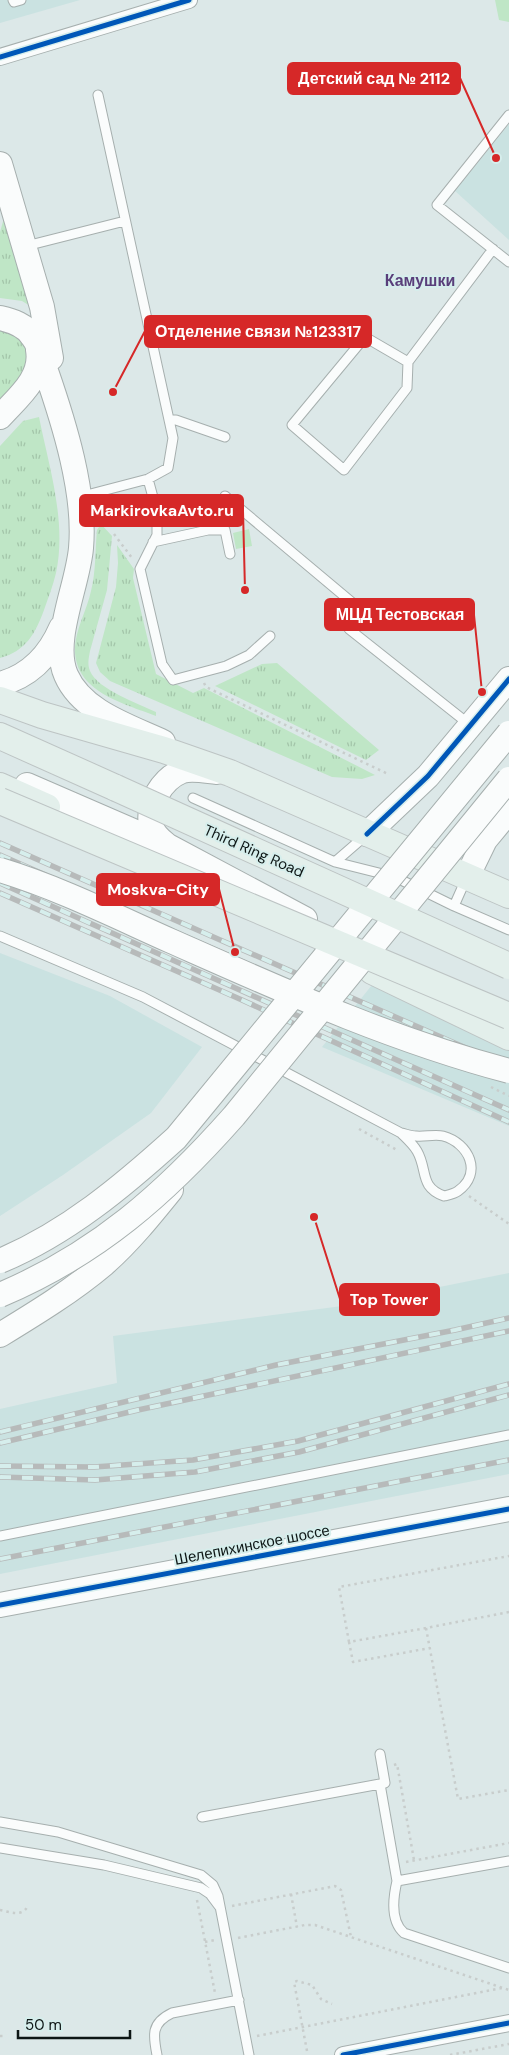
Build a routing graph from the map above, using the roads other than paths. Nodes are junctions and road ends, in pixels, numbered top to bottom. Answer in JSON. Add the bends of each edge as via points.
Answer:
{"nodes":[{"id":1,"x":13,"y":0,"type":"edge"},
{"id":2,"x":21,"y":0,"type":"edge"},
{"id":3,"x":188,"y":0,"type":"edge"},
{"id":4,"x":0,"y":56,"type":"edge"},
{"id":5,"x":98,"y":95,"type":"dead end"},
{"id":6,"x":509,"y":115,"type":"edge"},
{"id":7,"x":0,"y":164,"type":"edge"},
{"id":8,"x":125,"y":221,"type":"junction"},
{"id":9,"x":23,"y":247,"type":"junction"},
{"id":10,"x":493,"y":249,"type":"junction"},
{"id":11,"x":509,"y":262,"type":"edge"},
{"id":12,"x":0,"y":318,"type":"edge"},
{"id":13,"x":38,"y":346,"type":"junction"},
{"id":14,"x":408,"y":362,"type":"junction"},
{"id":15,"x":58,"y":404,"type":"junction"},
{"id":16,"x":0,"y":417,"type":"edge"},
{"id":17,"x":169,"y":420,"type":"junction"},
{"id":18,"x":225,"y":437,"type":"dead end"},
{"id":19,"x":148,"y":479,"type":"junction"},
{"id":20,"x":79,"y":497,"type":"junction"},
{"id":21,"x":208,"y":530,"type":"junction"},
{"id":22,"x":153,"y":542,"type":"junction"},
{"id":23,"x":230,"y":554,"type":"dead end"},
{"id":24,"x":71,"y":598,"type":"junction"},
{"id":25,"x":270,"y":636,"type":"dead end"},
{"id":26,"x":509,"y":680,"type":"edge"},
{"id":27,"x":0,"y":684,"type":"edge"},
{"id":28,"x":0,"y":700,"type":"edge"},
{"id":29,"x":470,"y":726,"type":"junction"},
{"id":30,"x":509,"y":733,"type":"edge"},
{"id":31,"x":0,"y":736,"type":"edge"},
{"id":32,"x":230,"y":773,"type":"junction"},
{"id":33,"x":0,"y":774,"type":"edge"},
{"id":34,"x":509,"y":779,"type":"edge"},
{"id":35,"x":0,"y":786,"type":"edge"},
{"id":36,"x":193,"y":798,"type":"dead end"},
{"id":37,"x":0,"y":801,"type":"edge"},
{"id":38,"x":0,"y":806,"type":"edge"},
{"id":39,"x":509,"y":810,"type":"edge"},
{"id":40,"x":367,"y":834,"type":"junction"},
{"id":41,"x":170,"y":847,"type":"junction"},
{"id":42,"x":335,"y":862,"type":"junction"},
{"id":43,"x":0,"y":870,"type":"edge"},
{"id":44,"x":467,"y":877,"type":"junction"},
{"id":45,"x":509,"y":895,"type":"edge"},
{"id":46,"x":454,"y":906,"type":"junction"},
{"id":47,"x":509,"y":930,"type":"edge"},
{"id":48,"x":303,"y":933,"type":"junction"},
{"id":49,"x":0,"y":936,"type":"edge"},
{"id":50,"x":509,"y":966,"type":"edge"},
{"id":51,"x":506,"y":1024,"type":"edge"},
{"id":52,"x":509,"y":1071,"type":"edge"},
{"id":53,"x":401,"y":1133,"type":"junction"},
{"id":54,"x":202,"y":1152,"type":"junction"},
{"id":55,"x":0,"y":1261,"type":"edge"},
{"id":56,"x":0,"y":1295,"type":"edge"},
{"id":57,"x":0,"y":1335,"type":"edge"},
{"id":58,"x":509,"y":1435,"type":"edge"},
{"id":59,"x":509,"y":1509,"type":"edge"},
{"id":60,"x":0,"y":1536,"type":"edge"},
{"id":61,"x":0,"y":1605,"type":"edge"},
{"id":62,"x":380,"y":1754,"type":"dead end"},
{"id":63,"x":380,"y":1784,"type":"junction"},
{"id":64,"x":202,"y":1817,"type":"dead end"},
{"id":65,"x":0,"y":1822,"type":"edge"},
{"id":66,"x":0,"y":1848,"type":"edge"},
{"id":67,"x":509,"y":1861,"type":"edge"},
{"id":68,"x":398,"y":1881,"type":"junction"},
{"id":69,"x":221,"y":1908,"type":"junction"},
{"id":70,"x":509,"y":1968,"type":"edge"},
{"id":71,"x":238,"y":2000,"type":"junction"},
{"id":72,"x":509,"y":2023,"type":"edge"},
{"id":73,"x":157,"y":2055,"type":"edge"},
{"id":74,"x":249,"y":2055,"type":"edge"},
{"id":75,"x":344,"y":2055,"type":"edge"}],
"edges":[{"from":1,"to":2,"type":"lane"},
{"from":3,"to":4,"type":"street"},
{"from":5,"to":8,"type":"lane"},
{"from":6,"to":10,"type":"lane","via":[[437,205]]},
{"from":7,"to":9,"type":"main road"},
{"from":8,"to":9,"type":"lane"},
{"from":8,"to":17,"type":"lane"},
{"from":9,"to":15,"type":"main road","via":[[46,326]]},
{"from":10,"to":11,"type":"lane"},
{"from":10,"to":14,"type":"lane"},
{"from":12,"to":13,"type":"main road","via":[[21,325],[32,334]]},
{"from":13,"to":15,"type":"main road"},
{"from":13,"to":16,"type":"main road","via":[[36,374]]},
{"from":14,"to":14,"type":"lane","via":[[407,388],[344,470],[292,425],[365,337]]},
{"from":15,"to":20,"type":"main road"},
{"from":17,"to":18,"type":"lane"},
{"from":17,"to":19,"type":"lane","via":[[173,438],[168,468]]},
{"from":19,"to":20,"type":"lane"},
{"from":19,"to":22,"type":"lane","via":[[157,512],[157,535]]},
{"from":20,"to":24,"type":"main road","via":[[81,550]]},
{"from":21,"to":22,"type":"lane"},
{"from":21,"to":23,"type":"lane","via":[[224,530]]},
{"from":21,"to":29,"type":"lane","via":[[225,496],[354,605],[349,629]]},
{"from":22,"to":25,"type":"lane","via":[[140,569],[162,664],[173,680],[226,666],[249,655]]},
{"from":24,"to":27,"type":"main road","via":[[58,636],[40,662],[20,676]]},
{"from":24,"to":32,"type":"main road","via":[[61,653],[65,673],[79,695],[108,715]]},
{"from":26,"to":29,"type":"main road"},
{"from":28,"to":32,"type":"main road"},
{"from":29,"to":40,"type":"main road","via":[[428,776]]},
{"from":30,"to":55,"type":"main road","bridge":true,"via":[[176,1138],[92,1208],[58,1231]]},
{"from":31,"to":50,"type":"main road","name":"Third Ring Road","bridge":true},
{"from":32,"to":40,"type":"main road"},
{"from":32,"to":41,"type":"main road","via":[[183,771],[162,788],[154,800],[151,826],[157,837]]},
{"from":33,"to":41,"type":"main road"},
{"from":34,"to":54,"type":"main road","bridge":true},
{"from":35,"to":48,"type":"main road","via":[[163,858]]},
{"from":36,"to":42,"type":"lane"},
{"from":37,"to":51,"type":"main road","bridge":true},
{"from":38,"to":48,"type":"main road"},
{"from":39,"to":44,"type":"main road","via":[[484,840]]},
{"from":40,"to":42,"type":"lane"},
{"from":40,"to":44,"type":"main road"},
{"from":41,"to":51,"type":"main road"},
{"from":42,"to":46,"type":"lane","via":[[395,877]]},
{"from":43,"to":52,"type":"main road","bridge":true,"via":[[50,887],[325,1009],[433,1050]]},
{"from":44,"to":45,"type":"main road"},
{"from":44,"to":46,"type":"lane"},
{"from":46,"to":47,"type":"lane"},
{"from":48,"to":51,"type":"main road","via":[[365,967]]},
{"from":49,"to":53,"type":"lane","via":[[142,997]]},
{"from":53,"to":53,"type":"lane","via":[[416,1150],[433,1192],[444,1196],[459,1190],[470,1179],[473,1166],[468,1153],[458,1144],[443,1136]]},
{"from":54,"to":56,"type":"main road","bridge":true,"via":[[142,1210],[111,1234],[74,1258]]},
{"from":54,"to":57,"type":"main road","bridge":true,"via":[[150,1216],[105,1263]]},
{"from":58,"to":60,"type":"lane"},
{"from":59,"to":61,"type":"main road","name":"Шелепихинское шоссе"},
{"from":62,"to":63,"type":"lane","via":[[385,1783]]},
{"from":63,"to":64,"type":"lane"},
{"from":63,"to":68,"type":"lane"},
{"from":65,"to":69,"type":"lane","via":[[58,1832],[201,1875],[213,1885]]},
{"from":66,"to":69,"type":"lane","via":[[104,1866],[201,1888]]},
{"from":67,"to":68,"type":"lane"},
{"from":68,"to":70,"type":"lane","via":[[393,1900],[398,1924],[404,1933]]},
{"from":69,"to":71,"type":"lane"},
{"from":71,"to":73,"type":"lane","via":[[172,2013],[163,2018],[155,2030]]},
{"from":71,"to":74,"type":"lane"},
{"from":72,"to":75,"type":"street"}]}
